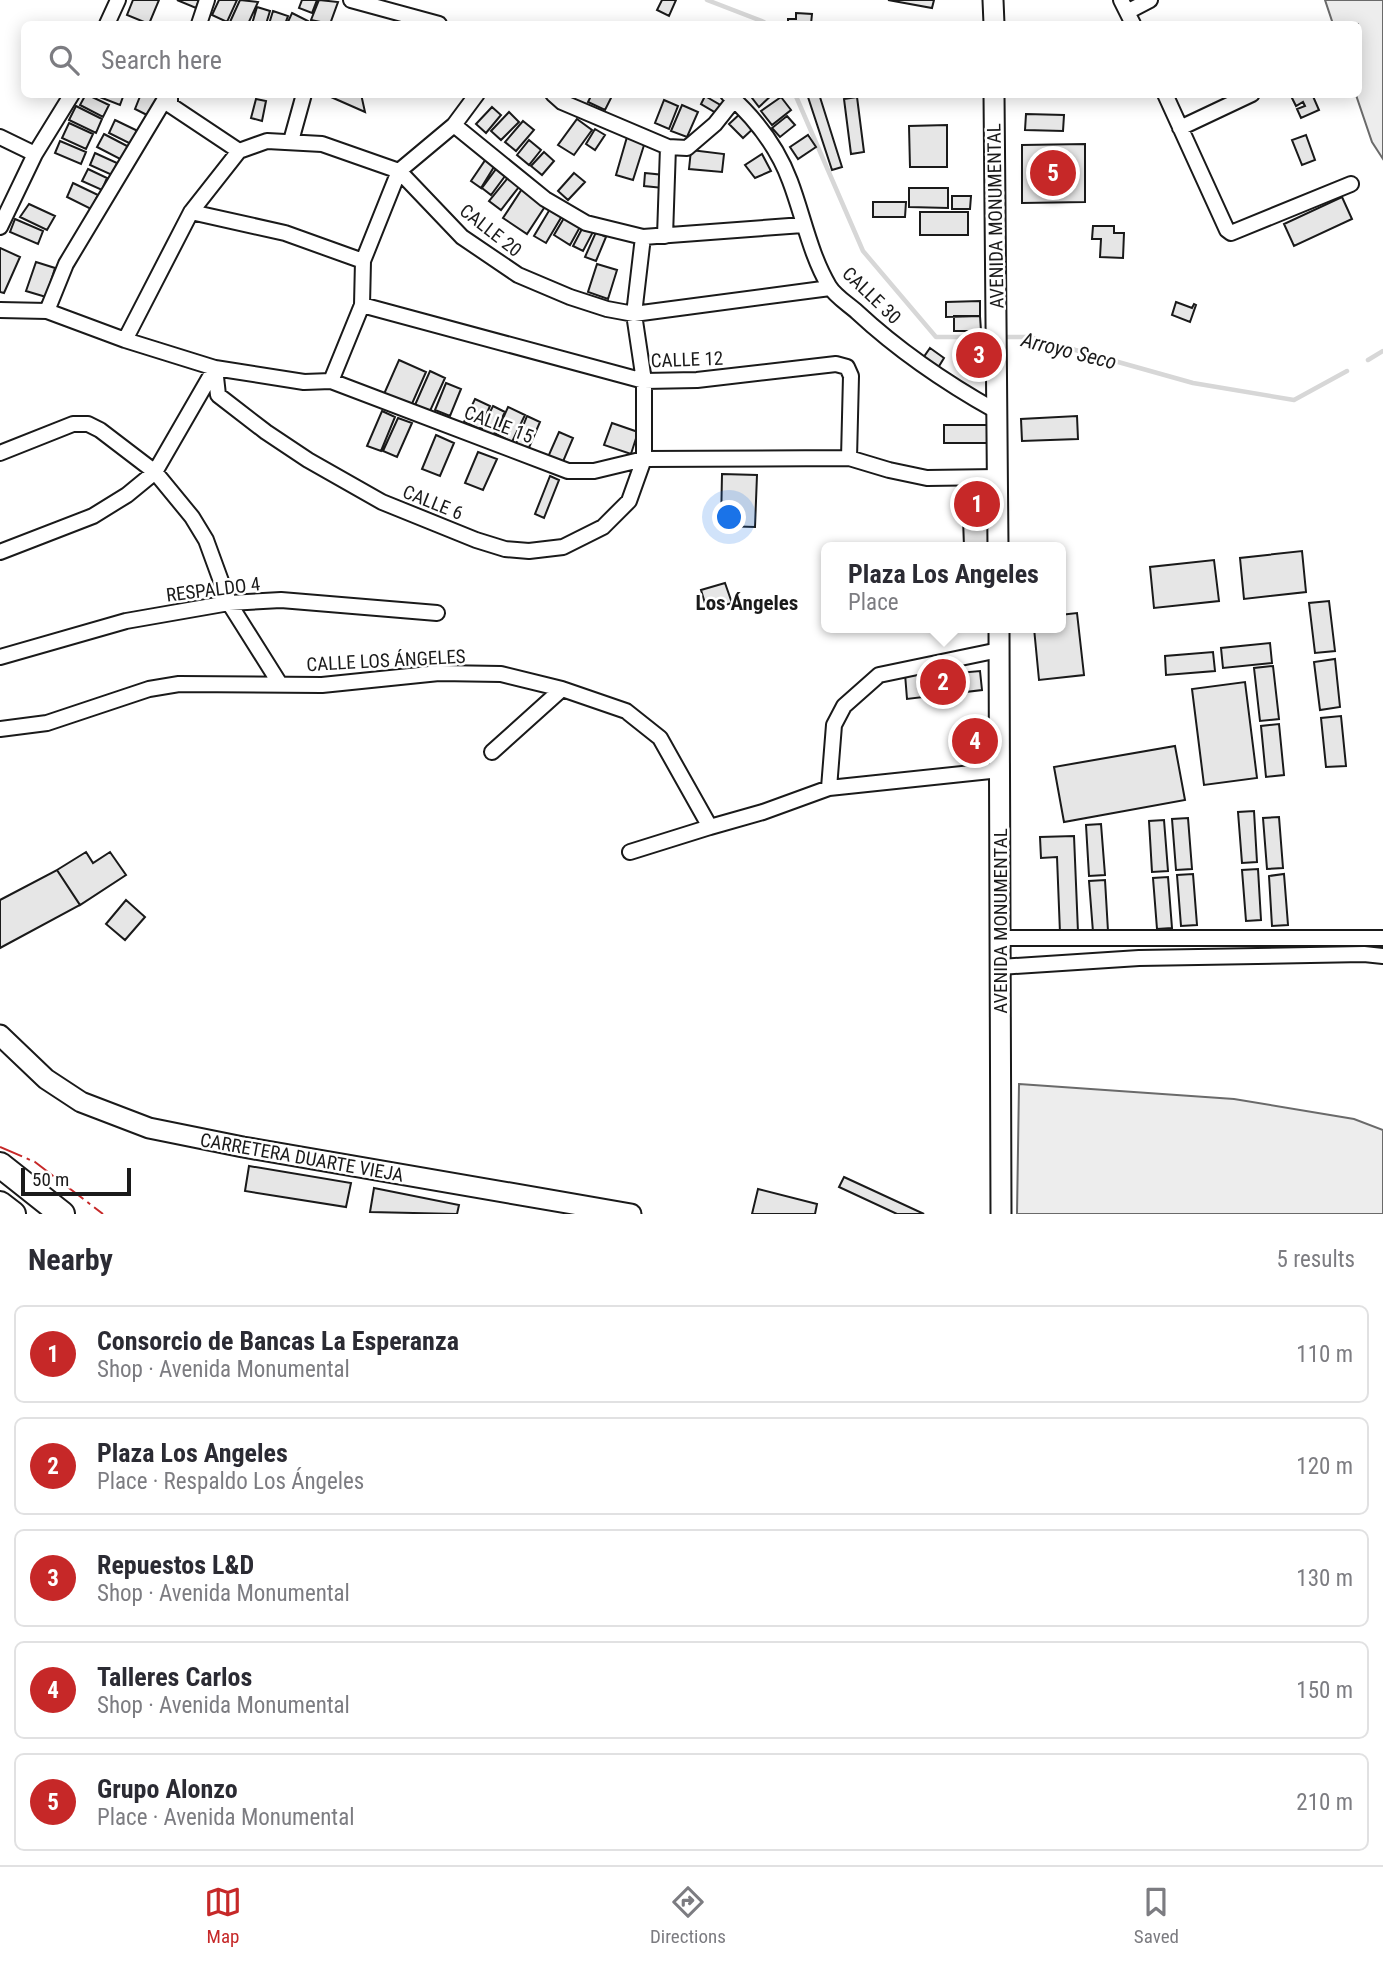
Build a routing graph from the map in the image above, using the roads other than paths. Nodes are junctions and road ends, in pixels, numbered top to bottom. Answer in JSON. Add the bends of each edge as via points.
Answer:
{"nodes":[{"id":1,"x":118,"y":0,"type":"edge"},
{"id":2,"x":207,"y":0,"type":"edge"},
{"id":3,"x":351,"y":0,"type":"edge"},
{"id":4,"x":993,"y":0,"type":"edge"},
{"id":5,"x":1150,"y":0,"type":"edge"},
{"id":6,"x":1127,"y":12,"type":"edge"},
{"id":7,"x":108,"y":21,"type":"edge"},
{"id":8,"x":200,"y":21,"type":"edge"},
{"id":9,"x":417,"y":21,"type":"edge"},
{"id":10,"x":994,"y":21,"type":"edge"},
{"id":11,"x":70,"y":98,"type":"edge"},
{"id":12,"x":167,"y":98,"type":"edge"},
{"id":13,"x":169,"y":98,"type":"edge"},
{"id":14,"x":303,"y":98,"type":"edge"},
{"id":15,"x":474,"y":98,"type":"edge"},
{"id":16,"x":558,"y":98,"type":"edge"},
{"id":17,"x":730,"y":98,"type":"edge"},
{"id":18,"x":732,"y":98,"type":"edge"},
{"id":19,"x":994,"y":98,"type":"edge"},
{"id":20,"x":1167,"y":98,"type":"edge"},
{"id":21,"x":1244,"y":98,"type":"edge"},
{"id":22,"x":454,"y":125,"type":"junction"},
{"id":23,"x":1180,"y":128,"type":"junction"},
{"id":24,"x":0,"y":136,"type":"edge"},
{"id":25,"x":291,"y":141,"type":"junction"},
{"id":26,"x":668,"y":147,"type":"junction"},
{"id":27,"x":239,"y":151,"type":"junction"},
{"id":28,"x":35,"y":154,"type":"junction"},
{"id":29,"x":399,"y":171,"type":"junction"},
{"id":30,"x":1351,"y":184,"type":"dead end"},
{"id":31,"x":191,"y":212,"type":"junction"},
{"id":32,"x":803,"y":225,"type":"junction"},
{"id":33,"x":0,"y":227,"type":"edge"},
{"id":34,"x":665,"y":236,"type":"junction"},
{"id":35,"x":643,"y":237,"type":"junction"},
{"id":36,"x":363,"y":261,"type":"junction"},
{"id":37,"x":830,"y":288,"type":"junction"},
{"id":38,"x":362,"y":305,"type":"junction"},
{"id":39,"x":0,"y":310,"type":"edge"},
{"id":40,"x":47,"y":311,"type":"junction"},
{"id":41,"x":634,"y":314,"type":"junction"},
{"id":42,"x":125,"y":340,"type":"junction"},
{"id":43,"x":215,"y":368,"type":"junction"},
{"id":44,"x":331,"y":381,"type":"junction"},
{"id":45,"x":644,"y":381,"type":"junction"},
{"id":46,"x":996,"y":411,"type":"junction"},
{"id":47,"x":0,"y":453,"type":"edge"},
{"id":48,"x":849,"y":458,"type":"junction"},
{"id":49,"x":644,"y":459,"type":"junction"},
{"id":50,"x":155,"y":472,"type":"junction"},
{"id":51,"x":997,"y":477,"type":"junction"},
{"id":52,"x":998,"y":542,"type":"edge"},
{"id":53,"x":0,"y":552,"type":"edge"},
{"id":54,"x":229,"y":603,"type":"junction"},
{"id":55,"x":437,"y":613,"type":"dead end"},
{"id":56,"x":999,"y":633,"type":"edge"},
{"id":57,"x":999,"y":650,"type":"junction"},
{"id":58,"x":0,"y":657,"type":"edge"},
{"id":59,"x":280,"y":684,"type":"junction"},
{"id":60,"x":562,"y":689,"type":"junction"},
{"id":61,"x":0,"y":729,"type":"edge"},
{"id":62,"x":492,"y":752,"type":"dead end"},
{"id":63,"x":1000,"y":770,"type":"junction"},
{"id":64,"x":829,"y":788,"type":"junction"},
{"id":65,"x":710,"y":827,"type":"junction"},
{"id":66,"x":630,"y":852,"type":"dead end"},
{"id":67,"x":1001,"y":938,"type":"junction"},
{"id":68,"x":1383,"y":938,"type":"edge"},
{"id":69,"x":1383,"y":956,"type":"edge"},
{"id":70,"x":1000,"y":967,"type":"junction"},
{"id":71,"x":0,"y":1035,"type":"edge"},
{"id":72,"x":0,"y":1165,"type":"edge"},
{"id":73,"x":0,"y":1204,"type":"edge"},
{"id":74,"x":13,"y":1214,"type":"edge"},
{"id":75,"x":62,"y":1214,"type":"edge"},
{"id":76,"x":631,"y":1214,"type":"edge"},
{"id":77,"x":1001,"y":1214,"type":"edge"}],
"edges":[{"from":1,"to":7,"type":"street"},
{"from":2,"to":8,"type":"street"},
{"from":3,"to":9,"type":"street"},
{"from":4,"to":10,"type":"main road"},
{"from":5,"to":6,"type":"street"},
{"from":11,"to":28,"type":"street"},
{"from":12,"to":40,"type":"street","via":[[66,264]]},
{"from":13,"to":27,"type":"street","via":[[178,113]]},
{"from":14,"to":25,"type":"street"},
{"from":15,"to":22,"type":"street"},
{"from":16,"to":26,"type":"street"},
{"from":17,"to":26,"type":"street","via":[[715,124],[687,148]]},
{"from":18,"to":32,"type":"street","name":"CALLE 30","via":[[773,145],[790,180]]},
{"from":19,"to":46,"type":"main road","name":"AVENIDA MONUMENTAL"},
{"from":20,"to":23,"type":"street"},
{"from":21,"to":23,"type":"street"},
{"from":22,"to":29,"type":"street"},
{"from":22,"to":35,"type":"street","via":[[586,223]]},
{"from":23,"to":30,"type":"street","via":[[1231,233]]},
{"from":24,"to":28,"type":"street"},
{"from":25,"to":27,"type":"street","name":"CALLE 20","via":[[267,141]]},
{"from":25,"to":29,"type":"street","name":"CALLE 20","via":[[322,144]]},
{"from":26,"to":34,"type":"street"},
{"from":27,"to":31,"type":"street"},
{"from":28,"to":33,"type":"street"},
{"from":29,"to":36,"type":"street"},
{"from":29,"to":41,"type":"street","name":"CALLE 20","via":[[462,237],[518,275],[570,297]]},
{"from":31,"to":36,"type":"street","via":[[285,233]]},
{"from":31,"to":42,"type":"street"},
{"from":32,"to":34,"type":"street"},
{"from":32,"to":37,"type":"street","name":"CALLE 30"},
{"from":34,"to":35,"type":"street"},
{"from":35,"to":41,"type":"street","name":"CALLE 6"},
{"from":36,"to":38,"type":"street"},
{"from":37,"to":41,"type":"street","name":"CALLE 20"},
{"from":37,"to":46,"type":"street","name":"CALLE 30","via":[[907,354]]},
{"from":38,"to":44,"type":"street"},
{"from":38,"to":45,"type":"street","name":"CALLE 12"},
{"from":39,"to":40,"type":"street","name":"CALLE 15"},
{"from":40,"to":42,"type":"street","name":"CALLE 15"},
{"from":41,"to":45,"type":"street","name":"CALLE 6"},
{"from":42,"to":43,"type":"street","name":"CALLE 15"},
{"from":43,"to":44,"type":"street","name":"CALLE 15","via":[[304,382]]},
{"from":43,"to":49,"type":"street","name":"CALLE 6","via":[[218,395],[308,460],[382,502],[505,549],[563,547],[603,527],[629,501]]},
{"from":43,"to":50,"type":"street"},
{"from":44,"to":49,"type":"street","name":"CALLE 15","via":[[568,471],[594,471]]},
{"from":45,"to":48,"type":"street","name":"CALLE 12","via":[[697,380],[836,364],[847,367]]},
{"from":45,"to":49,"type":"street","name":"CALLE 6"},
{"from":46,"to":51,"type":"main road","name":"AVENIDA MONUMENTAL"},
{"from":47,"to":50,"type":"street","via":[[73,424],[88,424]]},
{"from":48,"to":49,"type":"street","name":"CALLE 15"},
{"from":48,"to":51,"type":"street","name":"CALLE 15","via":[[927,478]]},
{"from":50,"to":53,"type":"street","via":[[93,516]]},
{"from":50,"to":54,"type":"street","via":[[206,540]]},
{"from":51,"to":52,"type":"main road","name":"AVENIDA MONUMENTAL"},
{"from":54,"to":55,"type":"street","name":"RESPALDO 4","via":[[281,600]]},
{"from":54,"to":58,"type":"street","name":"RESPALDO 4","via":[[126,621]]},
{"from":54,"to":59,"type":"street"},
{"from":56,"to":57,"type":"main road","name":"AVENIDA MONUMENTAL"},
{"from":57,"to":63,"type":"main road","name":"AVENIDA MONUMENTAL"},
{"from":57,"to":64,"type":"street","via":[[879,675],[844,706],[834,725]]},
{"from":59,"to":60,"type":"street","name":"CALLE LOS ÁNGELES","via":[[322,685],[439,673],[501,674]]},
{"from":59,"to":61,"type":"street","name":"CALLE LOS ÁNGELES","via":[[169,686],[47,723]]},
{"from":60,"to":62,"type":"street"},
{"from":60,"to":65,"type":"street","name":"CALLE LOS ÁNGELES","via":[[626,710],[660,738]]},
{"from":63,"to":64,"type":"street"},
{"from":63,"to":67,"type":"main road","name":"AVENIDA MONUMENTAL"},
{"from":64,"to":65,"type":"street"},
{"from":65,"to":66,"type":"street"},
{"from":67,"to":68,"type":"street"},
{"from":67,"to":70,"type":"main road","name":"AVENIDA MONUMENTAL"},
{"from":69,"to":70,"type":"street","via":[[1139,958]]},
{"from":70,"to":77,"type":"main road","name":"AVENIDA MONUMENTAL"},
{"from":71,"to":76,"type":"main road","name":"CARRETERA DUARTE VIEJA","via":[[47,1079],[81,1102],[149,1128]]},
{"from":72,"to":75,"type":"highway"},
{"from":73,"to":74,"type":"highway"}]}
